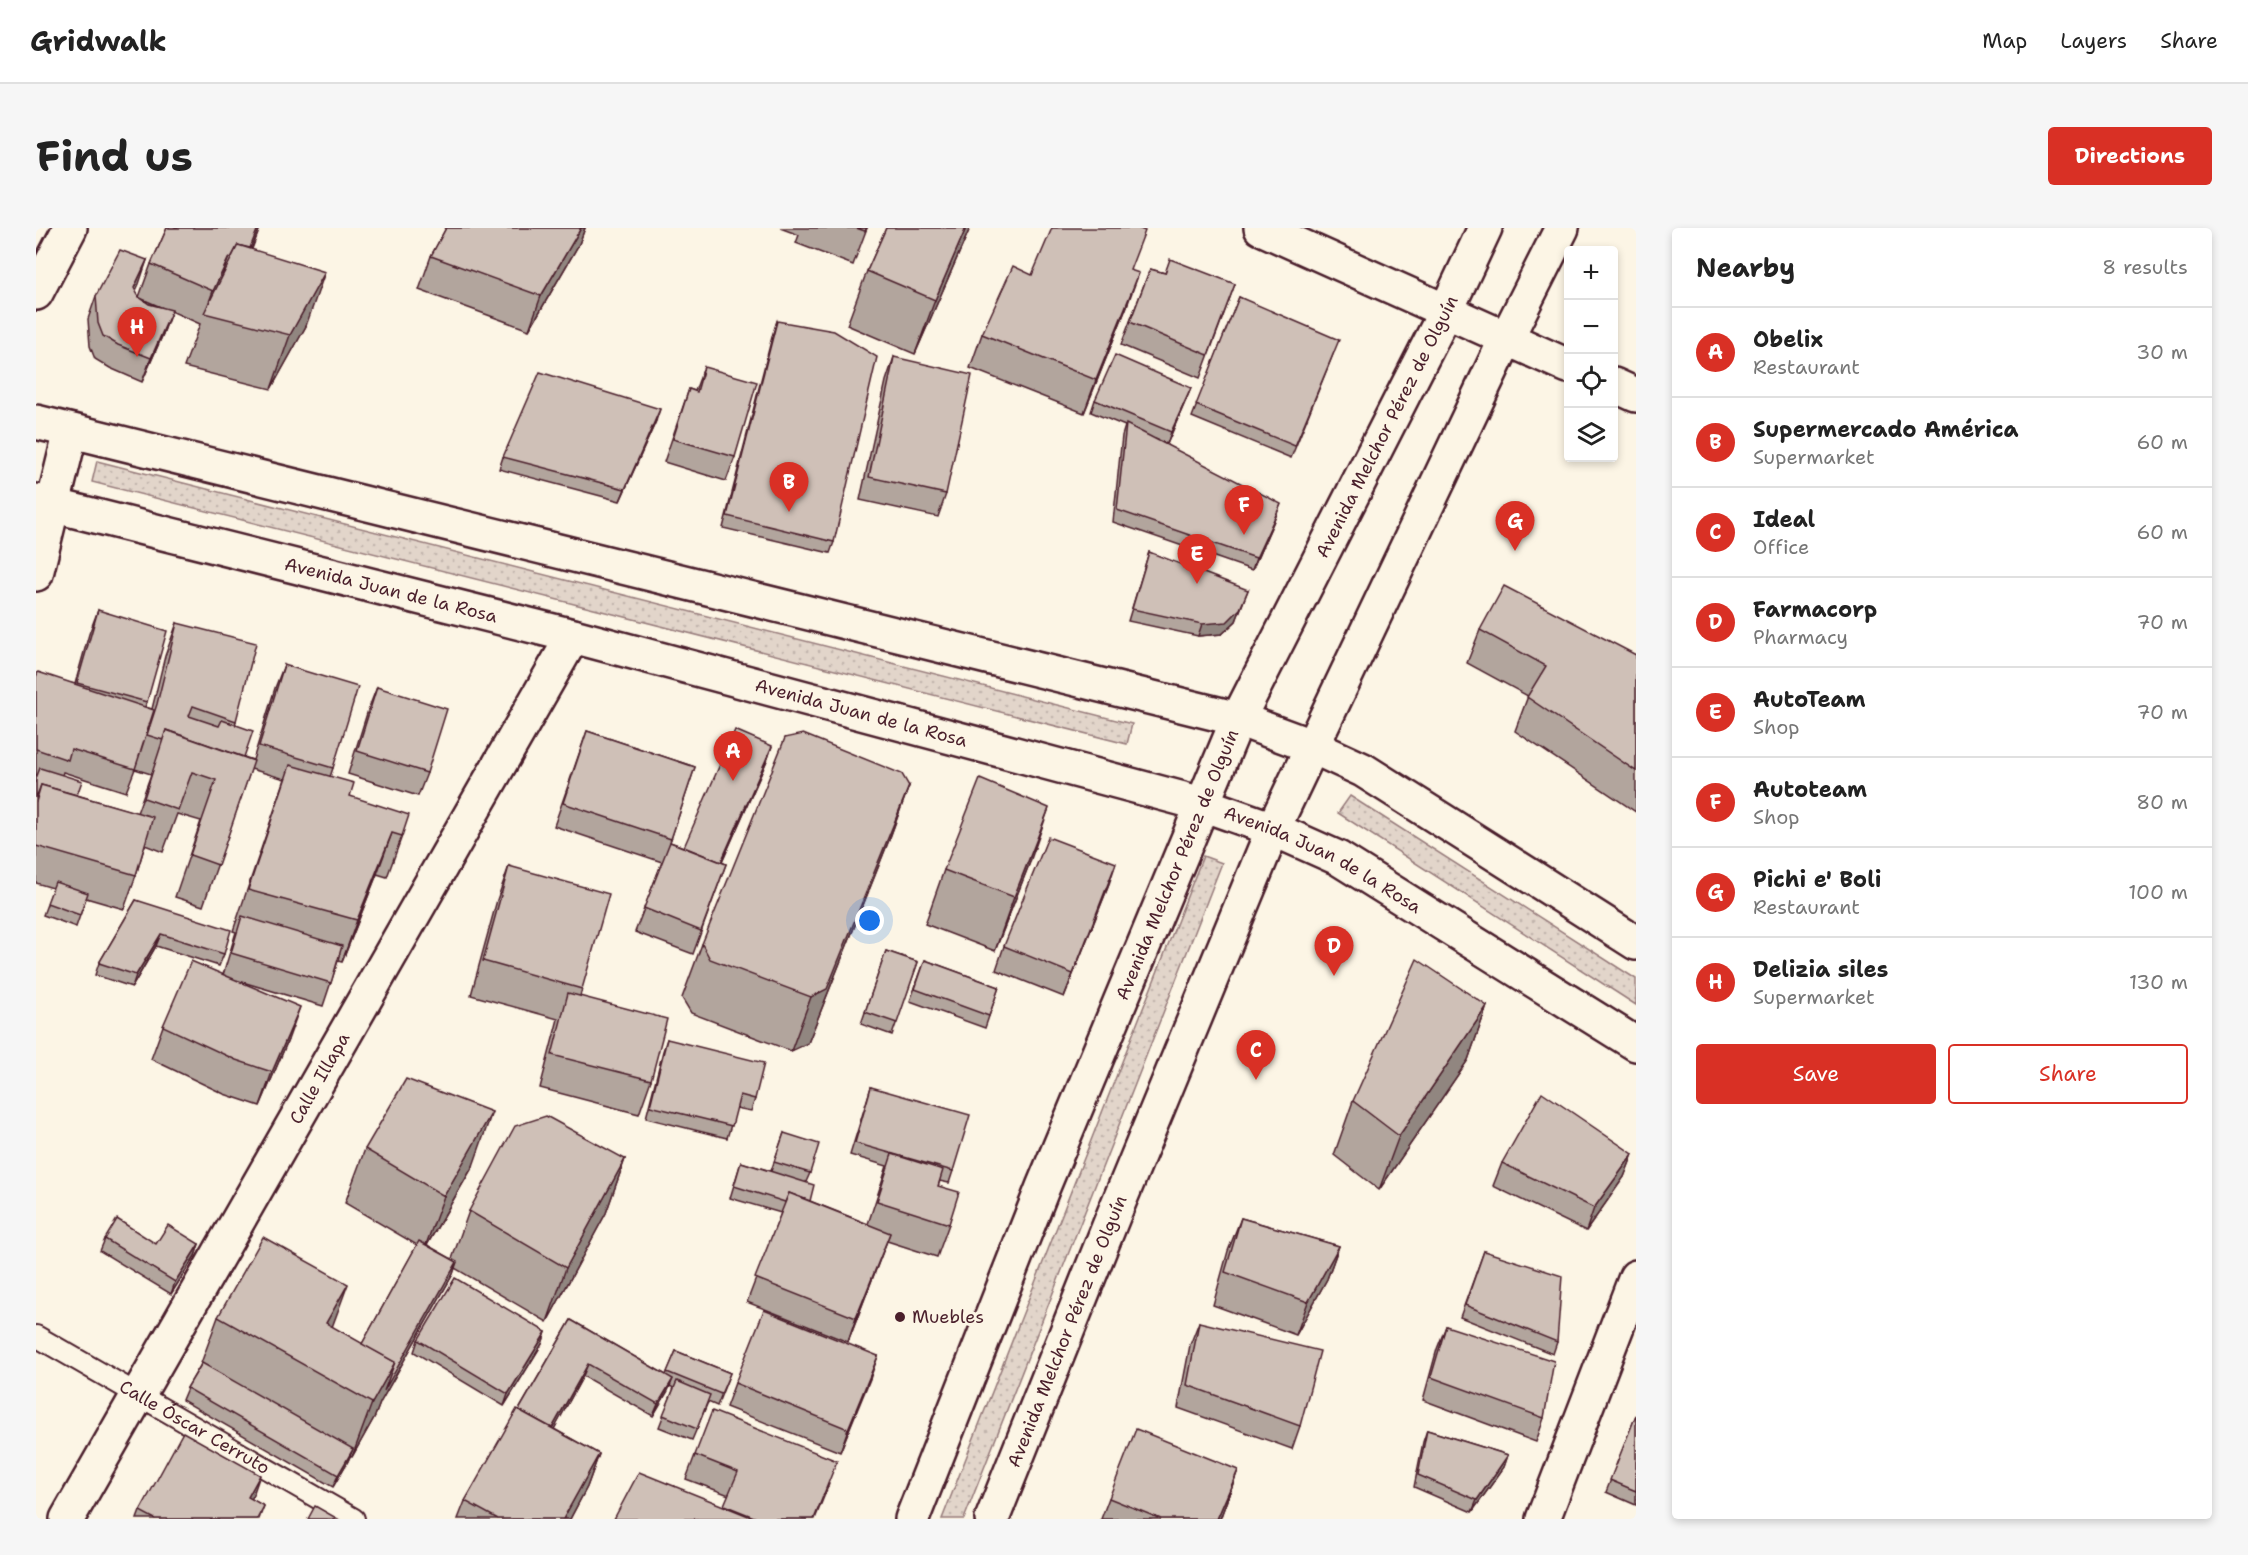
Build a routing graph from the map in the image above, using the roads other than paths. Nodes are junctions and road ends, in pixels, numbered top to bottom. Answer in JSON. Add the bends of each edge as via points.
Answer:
{"nodes":[{"id":1,"x":70,"y":228,"type":"edge"},
{"id":2,"x":1262,"y":228,"type":"edge"},
{"id":3,"x":1485,"y":228,"type":"edge"},
{"id":4,"x":1562,"y":228,"type":"edge"},
{"id":5,"x":36,"y":293,"type":"edge"},
{"id":6,"x":1446,"y":310,"type":"junction"},
{"id":7,"x":1506,"y":339,"type":"junction"},
{"id":8,"x":1564,"y":364,"type":"edge"},
{"id":9,"x":1618,"y":387,"type":"edge"},
{"id":10,"x":1636,"y":395,"type":"edge"},
{"id":11,"x":36,"y":422,"type":"edge"},
{"id":12,"x":71,"y":430,"type":"junction"},
{"id":13,"x":45,"y":503,"type":"edge"},
{"id":14,"x":36,"y":574,"type":"edge"},
{"id":15,"x":573,"y":636,"type":"junction"},
{"id":16,"x":1238,"y":719,"type":"junction"},
{"id":17,"x":1311,"y":746,"type":"junction"},
{"id":18,"x":1202,"y":804,"type":"junction"},
{"id":19,"x":1273,"y":829,"type":"junction"},
{"id":20,"x":1636,"y":943,"type":"edge"},
{"id":21,"x":1636,"y":1044,"type":"edge"},
{"id":22,"x":1636,"y":1277,"type":"edge"},
{"id":23,"x":36,"y":1336,"type":"edge"},
{"id":24,"x":138,"y":1396,"type":"junction"},
{"id":25,"x":67,"y":1519,"type":"edge"},
{"id":26,"x":354,"y":1519,"type":"edge"},
{"id":27,"x":912,"y":1519,"type":"edge"},
{"id":28,"x":992,"y":1519,"type":"edge"},
{"id":29,"x":1543,"y":1519,"type":"edge"}],
"edges":[{"from":1,"to":5,"type":"main road"},
{"from":2,"to":6,"type":"main road"},
{"from":3,"to":6,"type":"main road","name":"Avenida Melchor Pérez de Olguín"},
{"from":4,"to":7,"type":"main road","name":"Avenida Melchor Pérez de Olguín"},
{"from":6,"to":7,"type":"main road"},
{"from":6,"to":16,"type":"main road","name":"Avenida Melchor Pérez de Olguín"},
{"from":7,"to":8,"type":"main road"},
{"from":7,"to":17,"type":"main road","name":"Avenida Melchor Pérez de Olguín"},
{"from":9,"to":10,"type":"main road"},
{"from":11,"to":12,"type":"main road"},
{"from":12,"to":13,"type":"main road"},
{"from":12,"to":16,"type":"main road"},
{"from":13,"to":14,"type":"main road"},
{"from":13,"to":15,"type":"main road","name":"Avenida Juan de la Rosa"},
{"from":15,"to":18,"type":"main road","name":"Avenida Juan de la Rosa"},
{"from":15,"to":24,"type":"main road","name":"Calle Illapa"},
{"from":16,"to":17,"type":"main road"},
{"from":16,"to":18,"type":"main road","name":"Avenida Melchor Pérez de Olguín"},
{"from":17,"to":19,"type":"main road","name":"Avenida Melchor Pérez de Olguín"},
{"from":17,"to":20,"type":"main road","via":[[1363,770]]},
{"from":18,"to":19,"type":"main road","name":"Avenida Juan de la Rosa"},
{"from":18,"to":27,"type":"main road","name":"Avenida Melchor Pérez de Olguín","via":[[1043,1187]]},
{"from":19,"to":21,"type":"main road","name":"Avenida Juan de la Rosa","via":[[1338,858]]},
{"from":19,"to":28,"type":"main road","name":"Avenida Melchor Pérez de Olguín"},
{"from":22,"to":29,"type":"main road"},
{"from":23,"to":24,"type":"lane","name":"Calle Óscar Cerruto"},
{"from":24,"to":25,"type":"main road","name":"Calle Illapa"},
{"from":24,"to":26,"type":"lane","name":"Calle Óscar Cerruto"}]}
